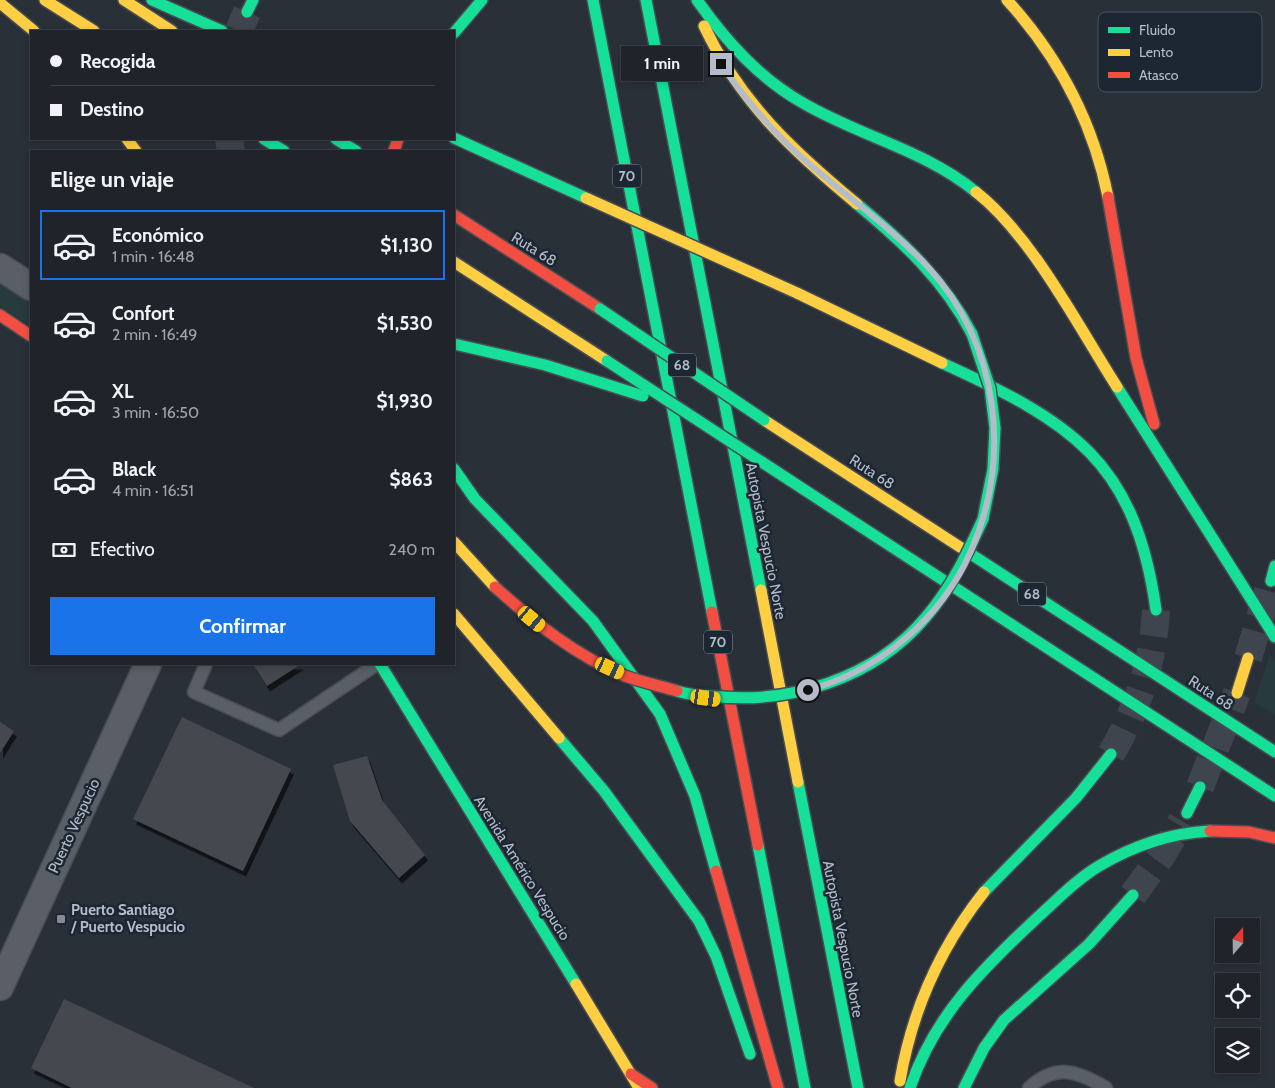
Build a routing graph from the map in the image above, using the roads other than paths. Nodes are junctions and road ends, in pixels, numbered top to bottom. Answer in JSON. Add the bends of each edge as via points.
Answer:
{"nodes":[{"id":1,"x":45,"y":0,"type":"edge"},
{"id":2,"x":124,"y":0,"type":"edge"},
{"id":3,"x":152,"y":0,"type":"edge"},
{"id":4,"x":253,"y":0,"type":"edge"},
{"id":5,"x":482,"y":0,"type":"edge"},
{"id":6,"x":593,"y":0,"type":"edge"},
{"id":7,"x":646,"y":0,"type":"edge"},
{"id":8,"x":696,"y":0,"type":"edge"},
{"id":9,"x":1007,"y":0,"type":"edge"},
{"id":10,"x":0,"y":3,"type":"edge"},
{"id":11,"x":247,"y":12,"type":"tunnel mouth"},
{"id":12,"x":33,"y":30,"type":"edge"},
{"id":13,"x":92,"y":30,"type":"edge"},
{"id":14,"x":170,"y":30,"type":"edge"},
{"id":15,"x":220,"y":30,"type":"edge"},
{"id":16,"x":455,"y":32,"type":"edge"},
{"id":17,"x":455,"y":138,"type":"edge"},
{"id":18,"x":266,"y":140,"type":"edge"},
{"id":19,"x":338,"y":140,"type":"edge"},
{"id":20,"x":282,"y":150,"type":"edge"},
{"id":21,"x":354,"y":150,"type":"edge"},
{"id":22,"x":455,"y":216,"type":"edge"},
{"id":23,"x":455,"y":263,"type":"edge"},
{"id":24,"x":0,"y":267,"type":"edge"},
{"id":25,"x":30,"y":287,"type":"edge"},
{"id":26,"x":0,"y":315,"type":"edge"},
{"id":27,"x":30,"y":335,"type":"edge"},
{"id":28,"x":455,"y":344,"type":"edge"},
{"id":29,"x":685,"y":410,"type":"junction"},
{"id":30,"x":455,"y":471,"type":"edge"},
{"id":31,"x":1178,"y":481,"type":"junction"},
{"id":32,"x":455,"y":543,"type":"edge"},
{"id":33,"x":1275,"y":566,"type":"edge"},
{"id":34,"x":1270,"y":581,"type":"dead end"},
{"id":35,"x":1156,"y":610,"type":"tunnel mouth"},
{"id":36,"x":455,"y":615,"type":"edge"},
{"id":37,"x":1275,"y":637,"type":"edge"},
{"id":38,"x":1248,"y":658,"type":"tunnel mouth"},
{"id":39,"x":148,"y":665,"type":"edge"},
{"id":40,"x":206,"y":665,"type":"edge"},
{"id":41,"x":376,"y":665,"type":"edge"},
{"id":42,"x":379,"y":665,"type":"edge"},
{"id":43,"x":1237,"y":693,"type":"tunnel mouth"},
{"id":44,"x":1275,"y":752,"type":"edge"},
{"id":45,"x":1111,"y":754,"type":"tunnel mouth"},
{"id":46,"x":1200,"y":787,"type":"tunnel mouth"},
{"id":47,"x":1275,"y":796,"type":"edge"},
{"id":48,"x":1187,"y":813,"type":"tunnel mouth"},
{"id":49,"x":1275,"y":838,"type":"edge"},
{"id":50,"x":1133,"y":894,"type":"tunnel mouth"},
{"id":51,"x":0,"y":987,"type":"edge"},
{"id":52,"x":752,"y":1062,"type":"dead end"},
{"id":53,"x":632,"y":1074,"type":"junction"},
{"id":54,"x":639,"y":1088,"type":"edge"},
{"id":55,"x":652,"y":1088,"type":"edge"},
{"id":56,"x":778,"y":1088,"type":"edge"},
{"id":57,"x":805,"y":1088,"type":"edge"},
{"id":58,"x":858,"y":1088,"type":"edge"},
{"id":59,"x":899,"y":1088,"type":"edge"},
{"id":60,"x":910,"y":1088,"type":"edge"},
{"id":61,"x":964,"y":1088,"type":"edge"},
{"id":62,"x":1029,"y":1088,"type":"edge"},
{"id":63,"x":1106,"y":1088,"type":"edge"}],
"edges":[{"from":1,"to":13,"type":"main road"},
{"from":2,"to":14,"type":"main road"},
{"from":3,"to":15,"type":"main road"},
{"from":4,"to":11,"type":"main road"},
{"from":5,"to":16,"type":"main road"},
{"from":6,"to":57,"type":"main road","number":"70"},
{"from":7,"to":58,"type":"main road","name":"Autopista Vespucio Norte"},
{"from":8,"to":31,"type":"main road","via":[[749,62],[794,98],[945,170],[992,205],[1030,250]]},
{"from":8,"to":32,"type":"main road","bridge":true,"via":[[721,64],[750,104],[798,154],[919,258],[943,285],[972,334],[990,388],[995,428],[993,469],[983,518],[969,555],[923,621],[906,638],[865,667],[821,687],[770,698],[736,700],[692,696],[626,675],[568,646],[495,587]]},
{"from":9,"to":31,"type":"main road","via":[[1049,52],[1089,131],[1106,189],[1126,316],[1143,391]]},
{"from":10,"to":12,"type":"main road"},
{"from":17,"to":35,"type":"main road","bridge":true,"via":[[796,293],[1043,413],[1086,448],[1109,474],[1132,514],[1148,560]]},
{"from":18,"to":20,"type":"main road"},
{"from":19,"to":21,"type":"main road"},
{"from":22,"to":44,"type":"main road","name":"Ruta 68","number":"68","bridge":true},
{"from":23,"to":29,"type":"main road","number":"68","bridge":true},
{"from":24,"to":25,"type":"street"},
{"from":26,"to":27,"type":"main road"},
{"from":28,"to":29,"type":"main road","bridge":true,"via":[[545,365]]},
{"from":29,"to":47,"type":"main road","number":"68","bridge":true},
{"from":30,"to":56,"type":"main road","via":[[492,517],[593,621],[660,714],[695,796]]},
{"from":31,"to":37,"type":"main road"},
{"from":33,"to":34,"type":"main road"},
{"from":36,"to":52,"type":"main road","via":[[604,791],[699,921],[716,956]]},
{"from":38,"to":43,"type":"main road"},
{"from":39,"to":51,"type":"street","name":"Puerto Vespucio"},
{"from":40,"to":41,"type":"lane","via":[[194,692],[279,730]]},
{"from":42,"to":53,"type":"main road","name":"Avenida Américo Vespucio"},
{"from":45,"to":59,"type":"main road","via":[[1088,787],[984,890],[944,946],[921,998],[908,1040]]},
{"from":46,"to":48,"type":"main road"},
{"from":49,"to":60,"type":"main road","via":[[1234,831],[1172,836],[1133,848],[1096,867],[1071,887],[965,990],[927,1045]]},
{"from":50,"to":61,"type":"main road","via":[[1089,944],[1004,1020],[984,1048]]},
{"from":53,"to":54,"type":"main road","name":"Avenida Américo Vespucio"},
{"from":53,"to":55,"type":"main road"},
{"from":62,"to":63,"type":"lane","via":[[1046,1076],[1069,1072],[1090,1078]]}]}
